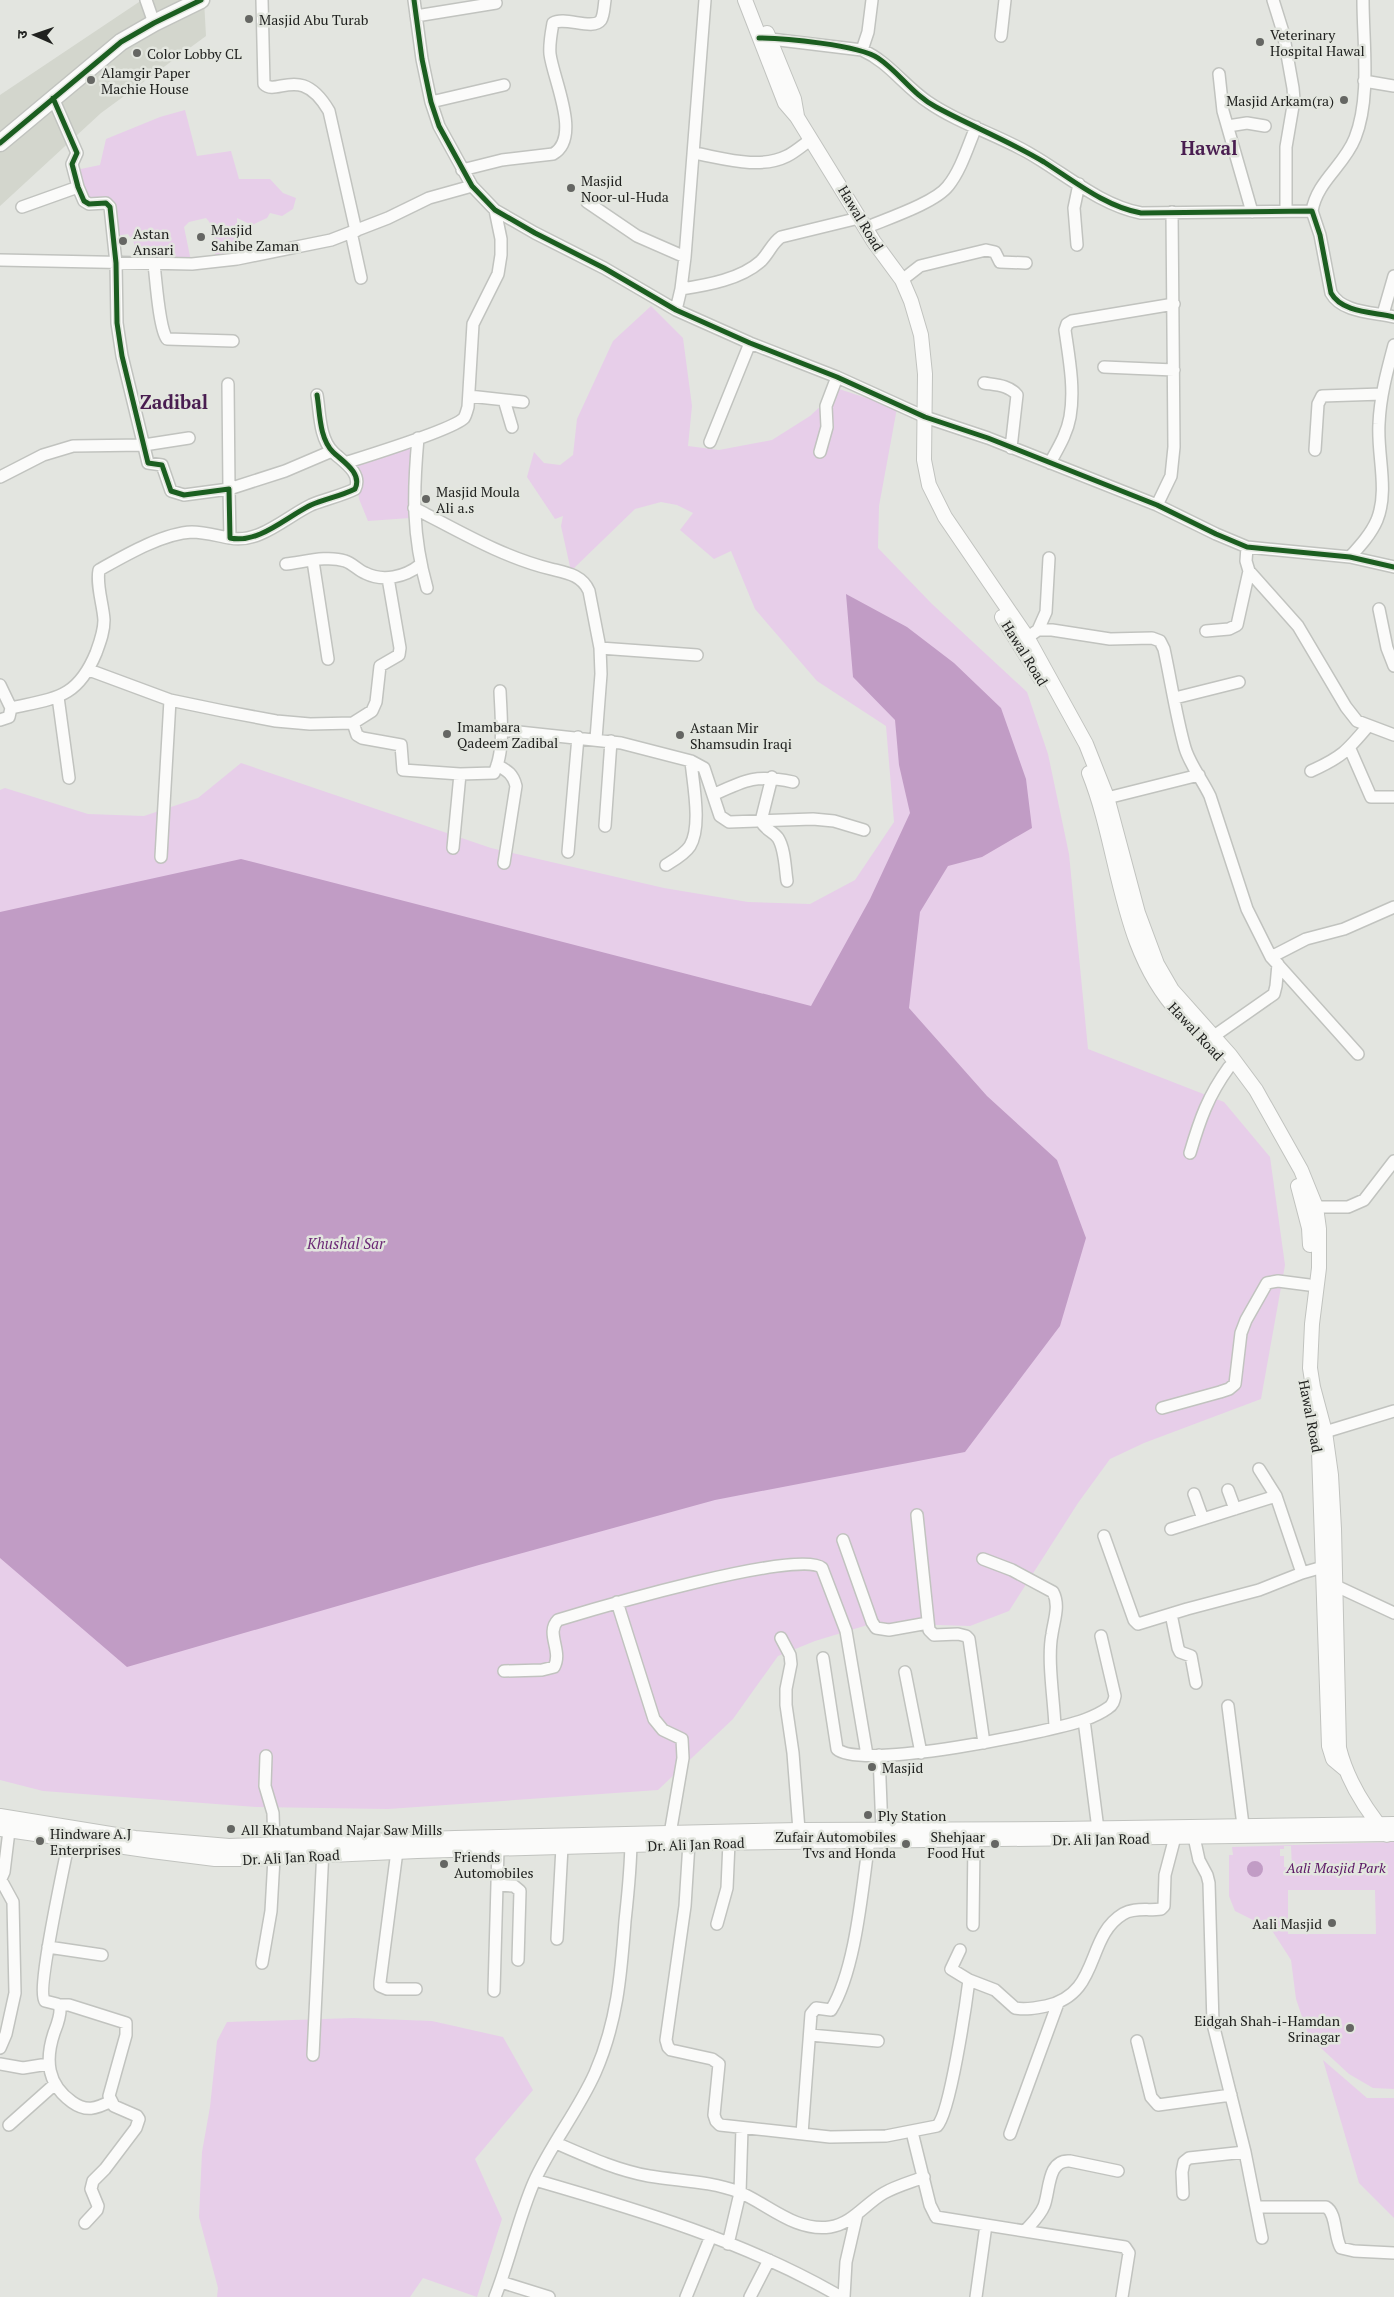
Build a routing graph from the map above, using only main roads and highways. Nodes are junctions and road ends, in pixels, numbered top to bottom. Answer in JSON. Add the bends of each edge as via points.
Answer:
{"nodes":[{"id":1,"x":201,"y":0,"type":"edge"},
{"id":2,"x":745,"y":0,"type":"edge"},
{"id":3,"x":754,"y":0,"type":"edge"},
{"id":4,"x":764,"y":38,"type":"junction"},
{"id":5,"x":0,"y":142,"type":"edge"},
{"id":6,"x":1215,"y":1041,"type":"junction"},
{"id":7,"x":1310,"y":1207,"type":"junction"},
{"id":8,"x":1329,"y":1566,"type":"junction"},
{"id":9,"x":1346,"y":1770,"type":"junction"},
{"id":10,"x":0,"y":1816,"type":"edge"},
{"id":11,"x":1388,"y":1829,"type":"edge"},
{"id":12,"x":5,"y":1830,"type":"edge"},
{"id":13,"x":1302,"y":1830,"type":"junction"},
{"id":14,"x":1099,"y":1834,"type":"junction"},
{"id":15,"x":91,"y":1837,"type":"junction"},
{"id":16,"x":696,"y":1839,"type":"junction"},
{"id":17,"x":631,"y":1840,"type":"junction"},
{"id":18,"x":417,"y":1845,"type":"junction"},
{"id":19,"x":323,"y":1849,"type":"junction"}],
"edges":[{"from":1,"to":5,"type":"highway","via":[[121,42]]},
{"from":2,"to":4,"type":"main road","name":"Hawal Road"},
{"from":3,"to":4,"type":"main road","name":"Hawal Road"},
{"from":4,"to":6,"type":"main road","name":"Hawal Road","via":[[785,103],[902,280],[921,335],[925,374],[921,415],[929,485],[945,517],[1028,637],[1076,721],[1099,772],[1103,799],[1157,964],[1172,990]]},
{"from":6,"to":7,"type":"main road","name":"Hawal Road","via":[[1290,1164]]},
{"from":6,"to":7,"type":"main road","name":"Hawal Road","via":[[1260,1097],[1301,1170]]},
{"from":7,"to":8,"type":"main road","name":"Hawal Road","via":[[1309,1286],[1302,1341],[1302,1376],[1318,1447]]},
{"from":7,"to":8,"type":"main road","name":"Hawal Road","via":[[1319,1229],[1319,1268],[1310,1368],[1325,1432],[1330,1475]]},
{"from":8,"to":9,"type":"main road","name":"Hawal Road","via":[[1334,1585],[1339,1748]]},
{"from":8,"to":9,"type":"main road","name":"Hawal Road","via":[[1329,1746],[1333,1759]]},
{"from":9,"to":11,"type":"main road","name":"Hawal Road"},
{"from":10,"to":15,"type":"main road","name":"Dr. Ali Jan Road"},
{"from":11,"to":13,"type":"main road","name":"Dr. Ali Jan Road"},
{"from":12,"to":15,"type":"main road","name":"Dr. Ali Jan Road","via":[[69,1840]]},
{"from":13,"to":14,"type":"main road","name":"Dr. Ali Jan Road","via":[[1194,1837]]},
{"from":13,"to":14,"type":"main road","name":"Dr. Ali Jan Road","via":[[1243,1826]]},
{"from":14,"to":16,"type":"main road","name":"Dr. Ali Jan Road","via":[[974,1840],[729,1842]]},
{"from":14,"to":16,"type":"main road","name":"Dr. Ali Jan Road","via":[[799,1830]]},
{"from":15,"to":19,"type":"main road","name":"Dr. Ali Jan Road","via":[[171,1842],[229,1853]]},
{"from":16,"to":17,"type":"main road","name":"Dr. Ali Jan Road"},
{"from":16,"to":17,"type":"main road","name":"Dr. Ali Jan Road","via":[[670,1834]]},
{"from":17,"to":18,"type":"main road","name":"Dr. Ali Jan Road"},
{"from":17,"to":18,"type":"main road","name":"Dr. Ali Jan Road","via":[[498,1849]]},
{"from":18,"to":19,"type":"main road","name":"Dr. Ali Jan Road"},
{"from":18,"to":19,"type":"main road","name":"Dr. Ali Jan Road","via":[[397,1851]]}]}
